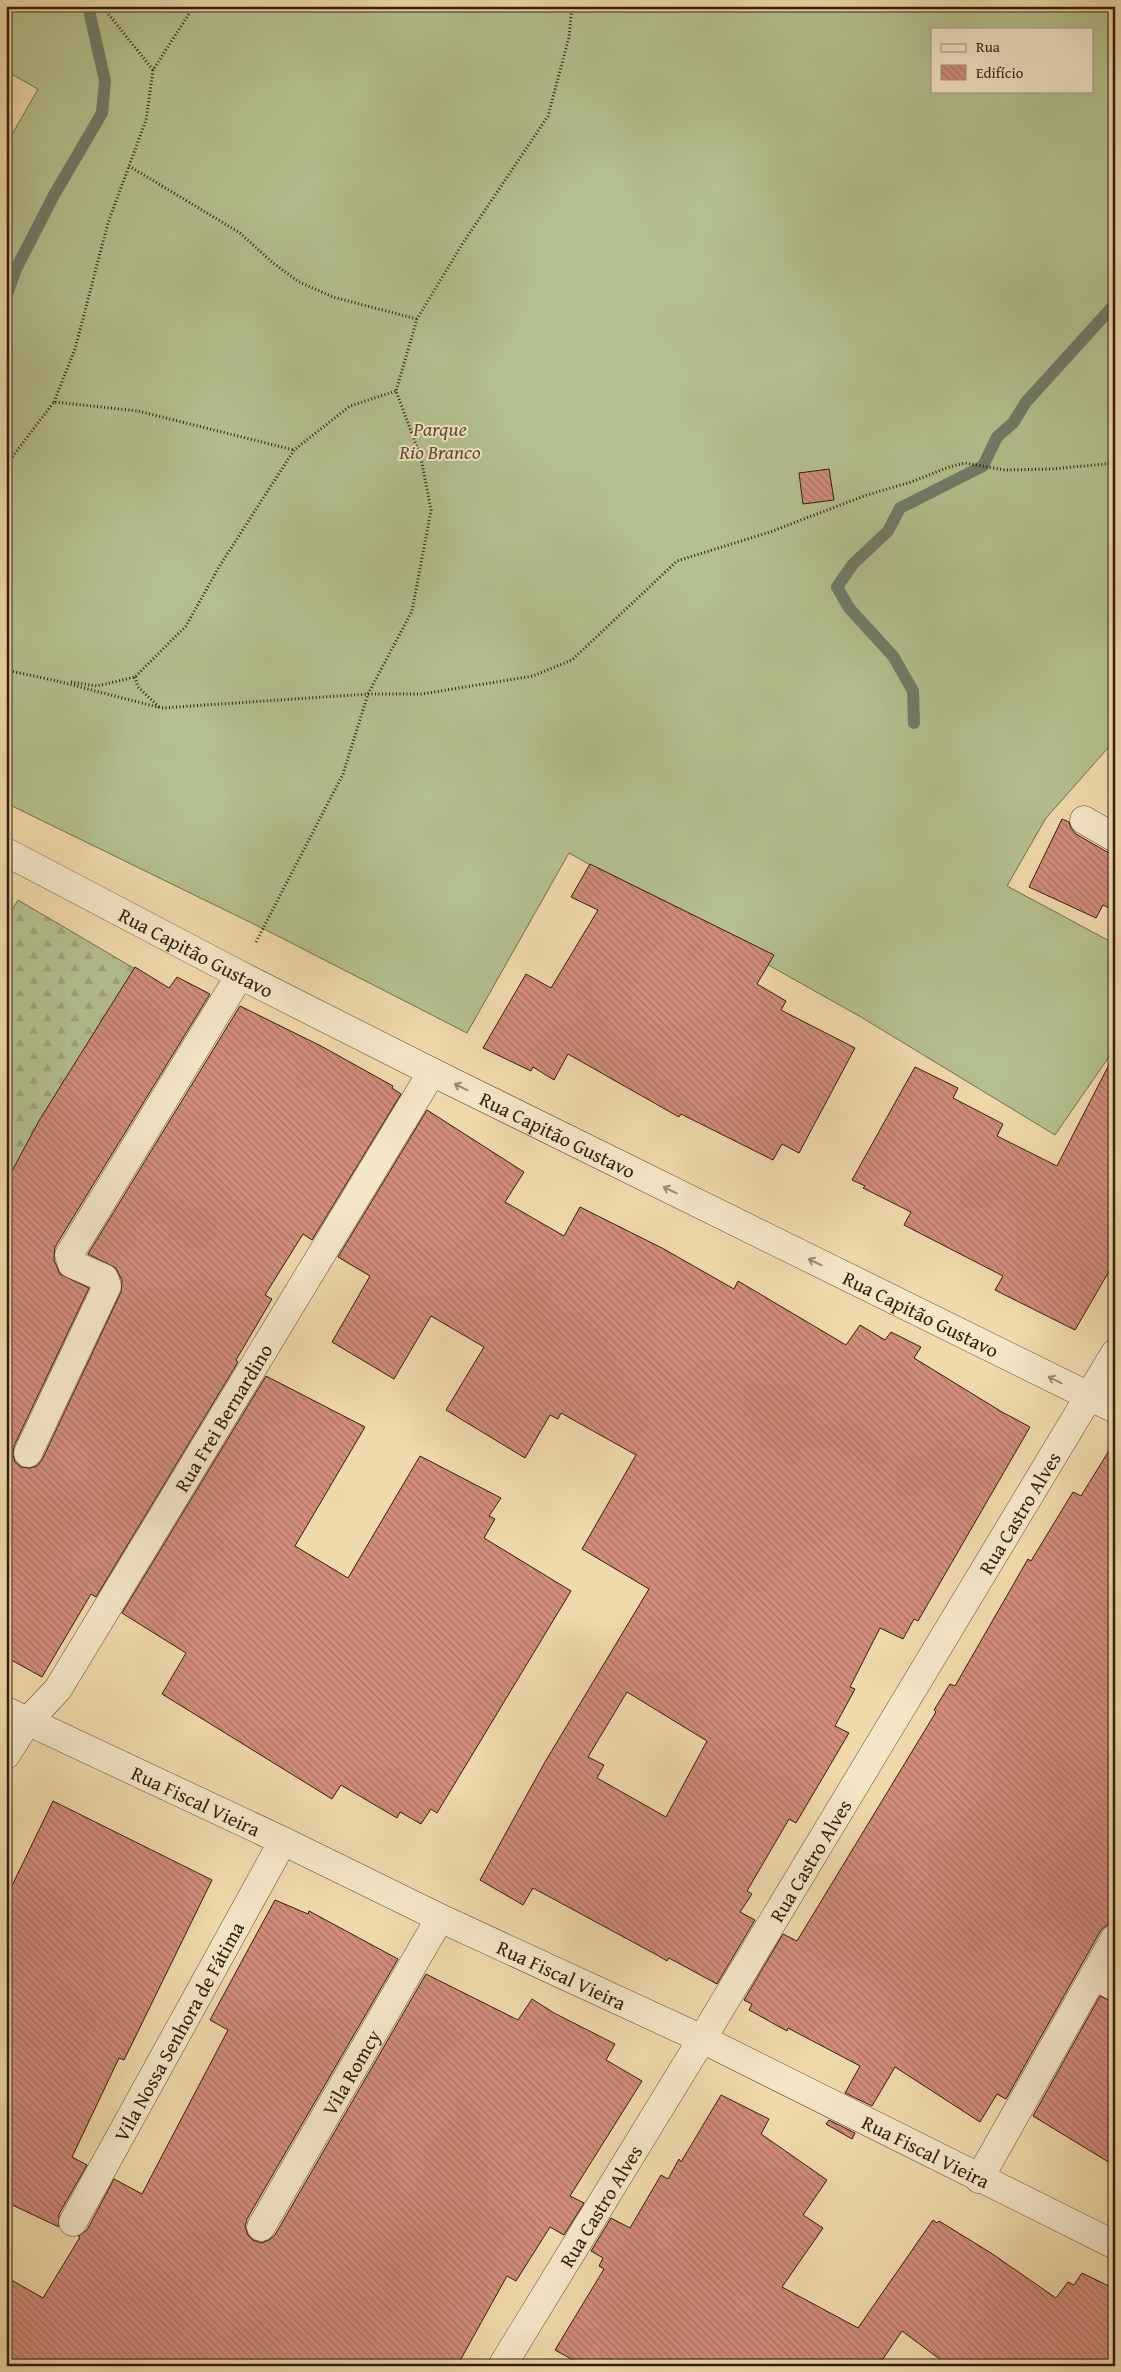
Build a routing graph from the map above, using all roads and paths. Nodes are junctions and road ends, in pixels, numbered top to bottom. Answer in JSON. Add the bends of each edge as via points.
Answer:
{"nodes":[{"id":1,"x":102,"y":6,"type":"edge"},
{"id":2,"x":194,"y":6,"type":"edge"},
{"id":3,"x":572,"y":6,"type":"edge"},
{"id":4,"x":153,"y":70,"type":"junction"},
{"id":5,"x":129,"y":166,"type":"junction"},
{"id":6,"x":416,"y":319,"type":"junction"},
{"id":7,"x":396,"y":391,"type":"junction"},
{"id":8,"x":54,"y":402,"type":"junction"},
{"id":9,"x":294,"y":450,"type":"junction"},
{"id":10,"x":1115,"y":463,"type":"edge"},
{"id":11,"x":6,"y":465,"type":"edge"},
{"id":12,"x":6,"y":670,"type":"edge"},
{"id":13,"x":135,"y":677,"type":"junction"},
{"id":14,"x":57,"y":680,"type":"junction"},
{"id":15,"x":368,"y":694,"type":"junction"},
{"id":16,"x":161,"y":708,"type":"junction"},
{"id":17,"x":1084,"y":820,"type":"dead end"},
{"id":18,"x":1115,"y":838,"type":"edge"},
{"id":19,"x":6,"y":852,"type":"edge"},
{"id":20,"x":240,"y":975,"type":"junction"},
{"id":21,"x":432,"y":1072,"type":"junction"},
{"id":22,"x":1115,"y":1352,"type":"edge"},
{"id":23,"x":1088,"y":1397,"type":"junction"},
{"id":24,"x":1115,"y":1409,"type":"edge"},
{"id":25,"x":28,"y":1453,"type":"dead end"},
{"id":26,"x":16,"y":1716,"type":"edge"},
{"id":27,"x":6,"y":1755,"type":"edge"},
{"id":28,"x":284,"y":1841,"type":"junction"},
{"id":29,"x":440,"y":1918,"type":"junction"},
{"id":30,"x":1115,"y":1938,"type":"edge"},
{"id":31,"x":1105,"y":1981,"type":"edge"},
{"id":32,"x":702,"y":2039,"type":"junction"},
{"id":33,"x":979,"y":2179,"type":"junction"},
{"id":34,"x":74,"y":2222,"type":"dead end"},
{"id":35,"x":260,"y":2227,"type":"dead end"},
{"id":36,"x":1115,"y":2245,"type":"edge"},
{"id":37,"x":507,"y":2364,"type":"edge"}],
"edges":[{"from":1,"to":4,"type":"path"},
{"from":2,"to":4,"type":"path"},
{"from":3,"to":6,"type":"path","via":[[569,37],[548,116]]},
{"from":4,"to":5,"type":"path","via":[[146,120]]},
{"from":5,"to":6,"type":"path","via":[[240,232],[299,282],[333,297]]},
{"from":5,"to":8,"type":"path","via":[[108,223],[75,348]]},
{"from":6,"to":7,"type":"path"},
{"from":7,"to":9,"type":"path","via":[[350,406]]},
{"from":7,"to":15,"type":"path","via":[[421,458],[431,510],[412,611]]},
{"from":8,"to":9,"type":"path","via":[[138,412]]},
{"from":8,"to":11,"type":"path"},
{"from":9,"to":13,"type":"path","via":[[219,567],[186,626]]},
{"from":10,"to":15,"type":"path","via":[[1052,469],[1005,470],[965,463],[949,467],[770,532],[677,561],[572,660],[533,676],[422,694]]},
{"from":12,"to":14,"type":"path"},
{"from":13,"to":14,"type":"path","via":[[97,686]]},
{"from":13,"to":16,"type":"path","via":[[138,687]]},
{"from":14,"to":16,"type":"path"},
{"from":15,"to":16,"type":"path"},
{"from":15,"to":20,"type":"path","via":[[343,774]]},
{"from":17,"to":18,"type":"street"},
{"from":19,"to":20,"type":"street","name":"Rua Capitão Gustavo"},
{"from":20,"to":21,"type":"street","name":"Rua Capitão Gustavo"},
{"from":20,"to":25,"type":"street","via":[[69,1255],[72,1264],[104,1278],[108,1286]]},
{"from":23,"to":21,"type":"street","name":"Rua Capitão Gustavo","one_way":true},
{"from":21,"to":26,"type":"street","name":"Rua Frei Bernardino","via":[[58,1689]]},
{"from":22,"to":23,"type":"street","name":"Rua Castro Alves"},
{"from":23,"to":24,"type":"street","name":"Rua Capitão Gustavo"},
{"from":23,"to":32,"type":"street","name":"Rua Castro Alves"},
{"from":26,"to":27,"type":"street","name":"Rua Frei Bernardino"},
{"from":26,"to":28,"type":"street","name":"Rua Fiscal Vieira"},
{"from":28,"to":29,"type":"street","name":"Rua Fiscal Vieira"},
{"from":28,"to":34,"type":"street","name":"Vila Nossa Senhora de Fátima"},
{"from":29,"to":32,"type":"street","name":"Rua Fiscal Vieira"},
{"from":29,"to":35,"type":"street","name":"Vila Romcy"},
{"from":30,"to":31,"type":"street"},
{"from":31,"to":33,"type":"street"},
{"from":32,"to":33,"type":"street","name":"Rua Fiscal Vieira"},
{"from":32,"to":37,"type":"street","name":"Rua Castro Alves"},
{"from":33,"to":36,"type":"street","name":"Rua Fiscal Vieira"}]}
